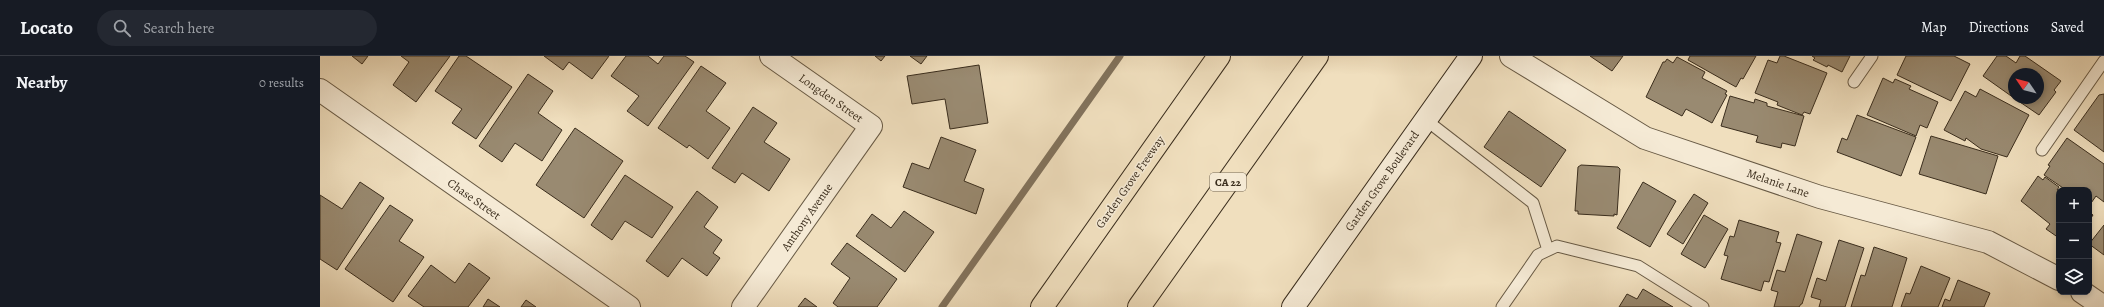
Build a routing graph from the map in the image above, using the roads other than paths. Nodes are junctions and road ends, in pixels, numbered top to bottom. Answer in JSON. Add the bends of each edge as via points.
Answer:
{"nodes":[{"id":1,"x":772,"y":56,"type":"edge"},
{"id":2,"x":1219,"y":56,"type":"edge"},
{"id":3,"x":1317,"y":56,"type":"edge"},
{"id":4,"x":1471,"y":56,"type":"edge"},
{"id":5,"x":1511,"y":56,"type":"edge"},
{"id":6,"x":1872,"y":56,"type":"edge"},
{"id":7,"x":2100,"y":56,"type":"edge"},
{"id":8,"x":2104,"y":60,"type":"edge"},
{"id":9,"x":1854,"y":82,"type":"dead end"},
{"id":10,"x":320,"y":90,"type":"edge"},
{"id":11,"x":1426,"y":120,"type":"junction"},
{"id":12,"x":871,"y":126,"type":"joint"},
{"id":13,"x":2042,"y":150,"type":"dead end"},
{"id":14,"x":1548,"y":250,"type":"junction"},
{"id":15,"x":2056,"y":277,"type":"edge"},
{"id":16,"x":2086,"y":295,"type":"edge"},
{"id":17,"x":629,"y":307,"type":"edge"},
{"id":18,"x":743,"y":307,"type":"edge"},
{"id":19,"x":1042,"y":307,"type":"edge"},
{"id":20,"x":1139,"y":307,"type":"edge"},
{"id":21,"x":1293,"y":307,"type":"edge"},
{"id":22,"x":1502,"y":307,"type":"edge"},
{"id":23,"x":1703,"y":307,"type":"edge"},
{"id":24,"x":2104,"y":307,"type":"edge"}],
"edges":[{"from":1,"to":12,"type":"street","name":"Longden Street"},
{"from":2,"to":19,"type":"highway","name":"Garden Grove Freeway"},
{"from":3,"to":20,"type":"highway","number":"CA 22"},
{"from":4,"to":11,"type":"street","name":"Garden Grove Boulevard"},
{"from":5,"to":15,"type":"street","name":"Melanie Lane","via":[[1645,138],[1820,197],[1988,242]]},
{"from":6,"to":9,"type":"lane"},
{"from":7,"to":8,"type":"lane"},
{"from":8,"to":13,"type":"lane"},
{"from":10,"to":17,"type":"street","name":"Chase Street"},
{"from":11,"to":14,"type":"lane","via":[[1533,203]]},
{"from":11,"to":21,"type":"street","name":"Garden Grove Boulevard"},
{"from":12,"to":18,"type":"street","name":"Anthony Avenue"},
{"from":14,"to":22,"type":"lane","via":[[1538,255]]},
{"from":14,"to":23,"type":"lane","via":[[1557,246],[1638,266]]},
{"from":16,"to":24,"type":"street"}]}
